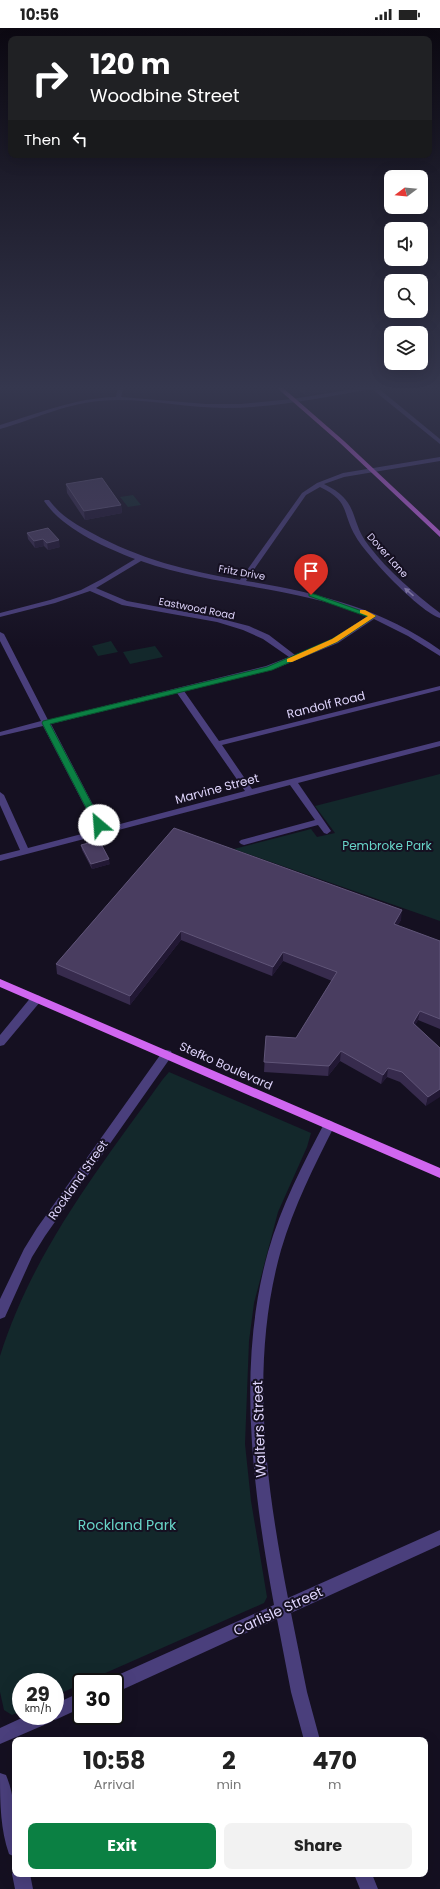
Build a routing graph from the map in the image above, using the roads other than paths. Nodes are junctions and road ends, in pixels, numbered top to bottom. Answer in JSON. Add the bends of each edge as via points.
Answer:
{"nodes":[{"id":1,"x":351,"y":474,"type":"edge"},
{"id":2,"x":376,"y":474,"type":"edge"},
{"id":3,"x":319,"y":484,"type":"junction"},
{"id":4,"x":47,"y":501,"type":"dead end"},
{"id":5,"x":440,"y":535,"type":"edge"},
{"id":6,"x":139,"y":559,"type":"junction"},
{"id":7,"x":242,"y":582,"type":"junction"},
{"id":8,"x":90,"y":588,"type":"junction"},
{"id":9,"x":0,"y":615,"type":"edge"},
{"id":10,"x":373,"y":616,"type":"junction"},
{"id":11,"x":440,"y":616,"type":"edge"},
{"id":12,"x":0,"y":634,"type":"edge"},
{"id":13,"x":440,"y":654,"type":"edge"},
{"id":14,"x":295,"y":658,"type":"junction"},
{"id":15,"x":440,"y":688,"type":"edge"},
{"id":16,"x":180,"y":691,"type":"junction"},
{"id":17,"x":45,"y":723,"type":"junction"},
{"id":18,"x":0,"y":734,"type":"edge"},
{"id":19,"x":440,"y":743,"type":"edge"},
{"id":20,"x":217,"y":744,"type":"junction"},
{"id":21,"x":292,"y":781,"type":"junction"},
{"id":22,"x":250,"y":792,"type":"junction"},
{"id":23,"x":0,"y":795,"type":"edge"},
{"id":24,"x":320,"y":822,"type":"junction"},
{"id":25,"x":102,"y":831,"type":"junction"},
{"id":26,"x":327,"y":831,"type":"dead end"},
{"id":27,"x":244,"y":842,"type":"dead end"},
{"id":28,"x":25,"y":852,"type":"junction"},
{"id":29,"x":0,"y":858,"type":"edge"},
{"id":30,"x":0,"y":983,"type":"edge"},
{"id":31,"x":36,"y":999,"type":"junction"},
{"id":32,"x":0,"y":1042,"type":"edge"},
{"id":33,"x":167,"y":1054,"type":"junction"},
{"id":34,"x":329,"y":1125,"type":"junction"},
{"id":35,"x":440,"y":1173,"type":"edge"},
{"id":36,"x":0,"y":1313,"type":"edge"},
{"id":37,"x":440,"y":1537,"type":"edge"},
{"id":38,"x":282,"y":1609,"type":"junction"},
{"id":39,"x":124,"y":1681,"type":"edge"},
{"id":40,"x":25,"y":1725,"type":"edge"},
{"id":41,"x":0,"y":1736,"type":"edge"},
{"id":42,"x":311,"y":1737,"type":"edge"},
{"id":43,"x":0,"y":1781,"type":"edge"},
{"id":44,"x":12,"y":1835,"type":"edge"},
{"id":45,"x":22,"y":1877,"type":"edge"},
{"id":46,"x":364,"y":1877,"type":"edge"},
{"id":47,"x":24,"y":1889,"type":"edge"},
{"id":48,"x":369,"y":1889,"type":"edge"}],
"edges":[{"from":1,"to":3,"type":"street"},
{"from":2,"to":5,"type":"main road"},
{"from":3,"to":7,"type":"street","via":[[299,499]]},
{"from":11,"to":3,"type":"street","name":"Dover Lane","one_way":true,"via":[[407,590],[379,561],[357,534],[349,507],[343,497]]},
{"from":4,"to":6,"type":"street","name":"Fritz Drive","via":[[58,516],[69,524]]},
{"from":6,"to":7,"type":"street","name":"Fritz Drive","via":[[179,571]]},
{"from":6,"to":8,"type":"street"},
{"from":7,"to":10,"type":"street","name":"Fritz Drive","via":[[311,595]]},
{"from":8,"to":9,"type":"street","via":[[41,605]]},
{"from":8,"to":14,"type":"street","name":"Eastwood Road","via":[[125,603],[218,620],[246,628],[266,637]]},
{"from":10,"to":13,"type":"street","name":"Fritz Drive","via":[[411,634]]},
{"from":10,"to":14,"type":"street","via":[[335,641]]},
{"from":12,"to":17,"type":"street"},
{"from":14,"to":16,"type":"street","via":[[262,670]]},
{"from":15,"to":20,"type":"street","name":"Randolf Road"},
{"from":16,"to":17,"type":"street"},
{"from":16,"to":20,"type":"street"},
{"from":17,"to":18,"type":"street"},
{"from":17,"to":25,"type":"street"},
{"from":19,"to":21,"type":"street","name":"Marvine Street"},
{"from":20,"to":22,"type":"street"},
{"from":21,"to":22,"type":"street","name":"Marvine Street"},
{"from":21,"to":24,"type":"street"},
{"from":22,"to":25,"type":"street","name":"Marvine Street"},
{"from":23,"to":28,"type":"street"},
{"from":24,"to":26,"type":"street"},
{"from":24,"to":27,"type":"street"},
{"from":25,"to":28,"type":"street","name":"Marvine Street"},
{"from":28,"to":29,"type":"street","name":"Marvine Street"},
{"from":30,"to":31,"type":"main road","name":"Stefko Boulevard"},
{"from":31,"to":32,"type":"street"},
{"from":31,"to":33,"type":"main road","name":"Stefko Boulevard"},
{"from":33,"to":34,"type":"main road","name":"Stefko Boulevard"},
{"from":33,"to":36,"type":"street","name":"Rockland Street","via":[[41,1232],[25,1259]]},
{"from":34,"to":35,"type":"main road","name":"Stefko Boulevard"},
{"from":34,"to":38,"type":"street","name":"Walters Street","via":[[284,1221],[268,1283],[258,1363],[257,1447],[270,1547]]},
{"from":37,"to":38,"type":"street","name":"Carlisle Street"},
{"from":38,"to":39,"type":"street","name":"Carlisle Street"},
{"from":38,"to":42,"type":"street","name":"Walters Street"},
{"from":40,"to":41,"type":"street"},
{"from":43,"to":44,"type":"street"},
{"from":45,"to":47,"type":"street"},
{"from":46,"to":48,"type":"street"}]}
